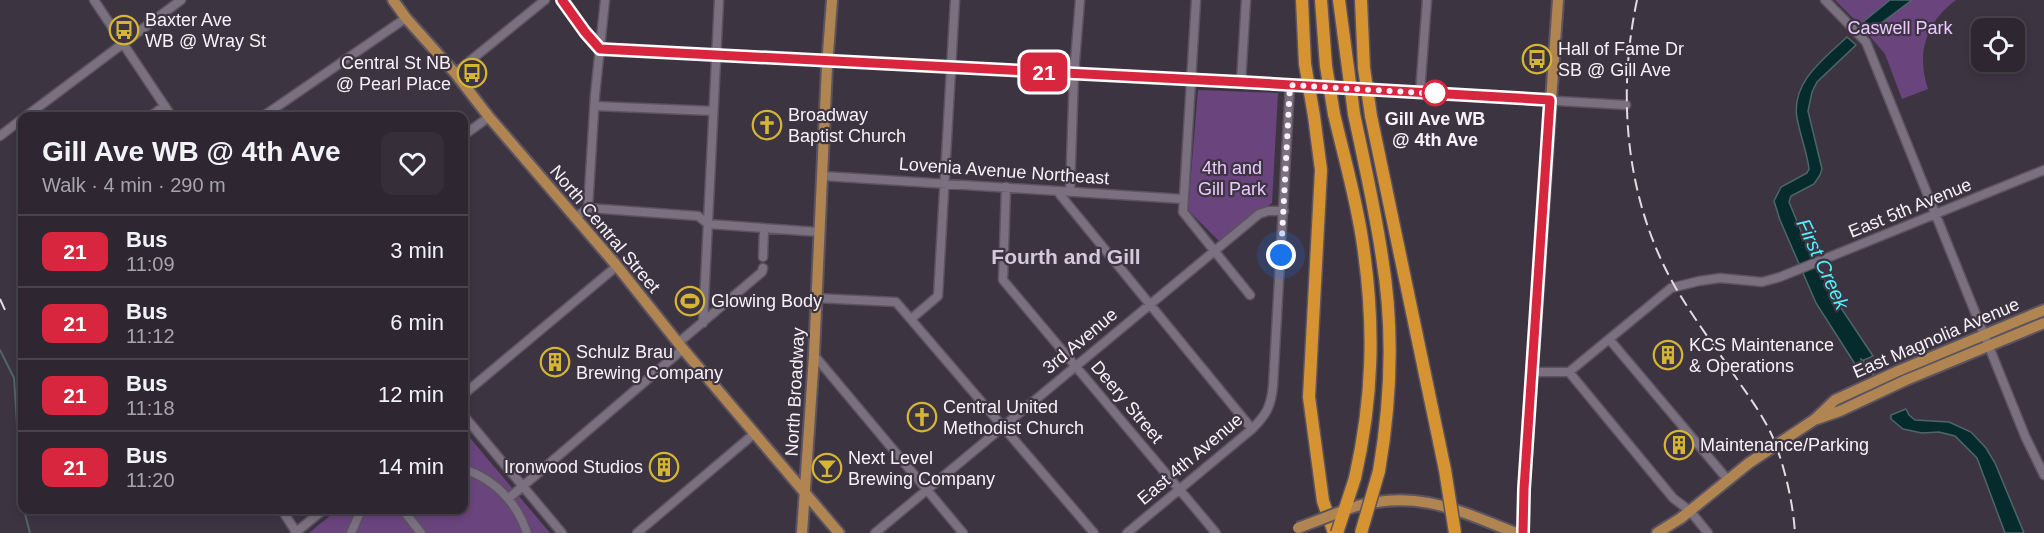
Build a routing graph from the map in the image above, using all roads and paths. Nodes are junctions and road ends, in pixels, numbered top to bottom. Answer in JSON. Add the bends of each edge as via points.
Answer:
{"nodes":[{"id":1,"x":94,"y":0,"type":"edge"},
{"id":2,"x":181,"y":0,"type":"edge"},
{"id":3,"x":393,"y":0,"type":"edge"},
{"id":4,"x":544,"y":0,"type":"edge"},
{"id":5,"x":562,"y":0,"type":"edge"},
{"id":6,"x":605,"y":0,"type":"edge"},
{"id":7,"x":719,"y":0,"type":"edge"},
{"id":8,"x":832,"y":0,"type":"edge"},
{"id":9,"x":955,"y":0,"type":"edge"},
{"id":10,"x":1080,"y":0,"type":"edge"},
{"id":11,"x":1196,"y":0,"type":"edge"},
{"id":12,"x":1246,"y":0,"type":"edge"},
{"id":13,"x":1302,"y":0,"type":"edge"},
{"id":14,"x":1321,"y":0,"type":"edge"},
{"id":15,"x":1339,"y":0,"type":"edge"},
{"id":16,"x":1346,"y":0,"type":"edge"},
{"id":17,"x":1361,"y":0,"type":"edge"},
{"id":18,"x":1427,"y":0,"type":"edge"},
{"id":19,"x":1558,"y":0,"type":"edge"},
{"id":20,"x":1825,"y":0,"type":"edge"},
{"id":21,"x":406,"y":18,"type":"junction"},
{"id":22,"x":123,"y":43,"type":"junction"},
{"id":23,"x":1345,"y":45,"type":"junction"},
{"id":24,"x":600,"y":49,"type":"junction"},
{"id":25,"x":715,"y":55,"type":"junction"},
{"id":26,"x":828,"y":60,"type":"junction"},
{"id":27,"x":951,"y":67,"type":"junction"},
{"id":28,"x":455,"y":73,"type":"junction"},
{"id":29,"x":1074,"y":73,"type":"junction"},
{"id":30,"x":1190,"y":79,"type":"junction"},
{"id":31,"x":1241,"y":82,"type":"junction"},
{"id":32,"x":1290,"y":85,"type":"junction"},
{"id":33,"x":1420,"y":92,"type":"junction"},
{"id":34,"x":1550,"y":100,"type":"junction"},
{"id":35,"x":595,"y":105,"type":"junction"},
{"id":36,"x":1626,"y":105,"type":"dead end"},
{"id":37,"x":165,"y":106,"type":"junction"},
{"id":38,"x":712,"y":111,"type":"junction"},
{"id":39,"x":34,"y":112,"type":"edge"},
{"id":40,"x":156,"y":112,"type":"edge"},
{"id":41,"x":169,"y":112,"type":"edge"},
{"id":42,"x":269,"y":112,"type":"edge"},
{"id":43,"x":489,"y":117,"type":"junction"},
{"id":44,"x":18,"y":124,"type":"edge"},
{"id":45,"x":468,"y":132,"type":"edge"},
{"id":46,"x":0,"y":136,"type":"edge"},
{"id":47,"x":2044,"y":170,"type":"edge"},
{"id":48,"x":823,"y":176,"type":"junction"},
{"id":49,"x":944,"y":183,"type":"junction"},
{"id":50,"x":1006,"y":188,"type":"junction"},
{"id":51,"x":1057,"y":191,"type":"junction"},
{"id":52,"x":1070,"y":192,"type":"junction"},
{"id":53,"x":1183,"y":199,"type":"junction"},
{"id":54,"x":588,"y":208,"type":"junction"},
{"id":55,"x":1284,"y":211,"type":"junction"},
{"id":56,"x":1935,"y":215,"type":"junction"},
{"id":57,"x":575,"y":219,"type":"junction"},
{"id":58,"x":708,"y":224,"type":"junction"},
{"id":59,"x":764,"y":228,"type":"junction"},
{"id":60,"x":819,"y":232,"type":"junction"},
{"id":61,"x":1215,"y":251,"type":"junction"},
{"id":62,"x":763,"y":257,"type":"dead end"},
{"id":63,"x":617,"y":266,"type":"junction"},
{"id":64,"x":763,"y":268,"type":"dead end"},
{"id":65,"x":1250,"y":295,"type":"dead end"},
{"id":66,"x":816,"y":298,"type":"junction"},
{"id":67,"x":1150,"y":304,"type":"junction"},
{"id":68,"x":2044,"y":310,"type":"edge"},
{"id":69,"x":911,"y":319,"type":"junction"},
{"id":70,"x":703,"y":323,"type":"junction"},
{"id":71,"x":2044,"y":323,"type":"edge"},
{"id":72,"x":1984,"y":335,"type":"junction"},
{"id":73,"x":1609,"y":339,"type":"junction"},
{"id":74,"x":681,"y":346,"type":"junction"},
{"id":75,"x":1989,"y":346,"type":"junction"},
{"id":76,"x":814,"y":355,"type":"junction"},
{"id":77,"x":1076,"y":366,"type":"junction"},
{"id":78,"x":1532,"y":372,"type":"junction"},
{"id":79,"x":1569,"y":372,"type":"junction"},
{"id":80,"x":468,"y":391,"type":"edge"},
{"id":81,"x":1814,"y":420,"type":"junction"},
{"id":82,"x":468,"y":421,"type":"edge"},
{"id":83,"x":1003,"y":427,"type":"junction"},
{"id":84,"x":1252,"y":429,"type":"junction"},
{"id":85,"x":755,"y":433,"type":"junction"},
{"id":86,"x":2042,"y":466,"type":"edge"},
{"id":87,"x":468,"y":471,"type":"edge"},
{"id":88,"x":2044,"y":475,"type":"edge"},
{"id":89,"x":1728,"y":480,"type":"junction"},
{"id":90,"x":523,"y":486,"type":"junction"},
{"id":91,"x":928,"y":489,"type":"junction"},
{"id":92,"x":1180,"y":490,"type":"junction"},
{"id":93,"x":804,"y":493,"type":"junction"},
{"id":94,"x":509,"y":498,"type":"junction"},
{"id":95,"x":1690,"y":511,"type":"junction"},
{"id":96,"x":285,"y":514,"type":"edge"},
{"id":97,"x":318,"y":514,"type":"edge"},
{"id":98,"x":359,"y":514,"type":"edge"},
{"id":99,"x":406,"y":514,"type":"edge"},
{"id":100,"x":1293,"y":531,"type":"edge"},
{"id":101,"x":296,"y":532,"type":"edge"},
{"id":102,"x":639,"y":532,"type":"edge"},
{"id":103,"x":351,"y":533,"type":"edge"},
{"id":104,"x":421,"y":533,"type":"edge"},
{"id":105,"x":527,"y":533,"type":"edge"},
{"id":106,"x":562,"y":533,"type":"edge"},
{"id":107,"x":802,"y":533,"type":"edge"},
{"id":108,"x":839,"y":533,"type":"edge"},
{"id":109,"x":875,"y":533,"type":"edge"},
{"id":110,"x":963,"y":533,"type":"edge"},
{"id":111,"x":1094,"y":533,"type":"edge"},
{"id":112,"x":1127,"y":533,"type":"edge"},
{"id":113,"x":1216,"y":533,"type":"edge"},
{"id":114,"x":1335,"y":533,"type":"edge"},
{"id":115,"x":1361,"y":533,"type":"edge"},
{"id":116,"x":1455,"y":533,"type":"edge"},
{"id":117,"x":1516,"y":533,"type":"edge"},
{"id":118,"x":1523,"y":533,"type":"edge"},
{"id":119,"x":1657,"y":533,"type":"edge"},
{"id":120,"x":1708,"y":533,"type":"edge"}],
"edges":[{"from":1,"to":22,"type":"street"},
{"from":2,"to":22,"type":"street"},
{"from":3,"to":21,"type":"main road","name":"North Central Street"},
{"from":4,"to":28,"type":"street"},
{"from":5,"to":24,"type":"street"},
{"from":6,"to":24,"type":"street"},
{"from":7,"to":25,"type":"street"},
{"from":8,"to":26,"type":"main road","name":"North Broadway"},
{"from":9,"to":27,"type":"street"},
{"from":10,"to":29,"type":"street"},
{"from":11,"to":30,"type":"street"},
{"from":12,"to":31,"type":"street"},
{"from":13,"to":114,"type":"highway","bridge":true,"via":[[1305,64],[1321,180],[1309,397],[1323,501]]},
{"from":14,"to":114,"type":"highway","bridge":true,"via":[[1334,114],[1363,244],[1370,332],[1369,399],[1355,478]]},
{"from":15,"to":23,"type":"highway"},
{"from":16,"to":23,"type":"highway"},
{"from":17,"to":116,"type":"highway","bridge":true,"via":[[1371,116]]},
{"from":18,"to":33,"type":"street"},
{"from":19,"to":34,"type":"main road"},
{"from":20,"to":56,"type":"street","via":[[1866,42]]},
{"from":21,"to":28,"type":"main road","name":"North Central Street"},
{"from":21,"to":42,"type":"street"},
{"from":22,"to":37,"type":"street"},
{"from":22,"to":39,"type":"street"},
{"from":23,"to":115,"type":"highway","bridge":true,"via":[[1354,114],[1383,259],[1388,326],[1387,427]]},
{"from":24,"to":25,"type":"street"},
{"from":24,"to":35,"type":"street"},
{"from":25,"to":26,"type":"street"},
{"from":25,"to":38,"type":"street"},
{"from":26,"to":27,"type":"street"},
{"from":26,"to":48,"type":"main road","name":"North Broadway"},
{"from":27,"to":29,"type":"street"},
{"from":27,"to":49,"type":"street"},
{"from":28,"to":43,"type":"main road","name":"North Central Street"},
{"from":29,"to":30,"type":"street"},
{"from":29,"to":52,"type":"street"},
{"from":30,"to":31,"type":"street"},
{"from":30,"to":53,"type":"street"},
{"from":31,"to":32,"type":"street"},
{"from":32,"to":33,"type":"street"},
{"from":32,"to":55,"type":"street","name":"East 4th Avenue"},
{"from":33,"to":34,"type":"street"},
{"from":34,"to":36,"type":"street"},
{"from":34,"to":78,"type":"main road"},
{"from":35,"to":38,"type":"street"},
{"from":35,"to":54,"type":"street"},
{"from":37,"to":40,"type":"street"},
{"from":37,"to":41,"type":"street"},
{"from":38,"to":58,"type":"street"},
{"from":43,"to":45,"type":"street"},
{"from":43,"to":57,"type":"main road","name":"North Central Street"},
{"from":44,"to":46,"type":"street"},
{"from":47,"to":56,"type":"street","name":"East 5th Avenue"},
{"from":48,"to":49,"type":"street","name":"Lovenia Avenue Northeast"},
{"from":48,"to":60,"type":"main road","name":"North Broadway"},
{"from":49,"to":50,"type":"street","name":"Lovenia Avenue Northeast"},
{"from":49,"to":69,"type":"street","via":[[938,296]]},
{"from":50,"to":51,"type":"street","name":"Lovenia Avenue Northeast"},
{"from":50,"to":77,"type":"street","name":"Deery Street","via":[[1003,280]]},
{"from":51,"to":52,"type":"street","name":"Lovenia Avenue Northeast"},
{"from":51,"to":67,"type":"street"},
{"from":52,"to":53,"type":"street","name":"Lovenia Avenue Northeast"},
{"from":53,"to":61,"type":"street","via":[[1184,212]]},
{"from":54,"to":57,"type":"street"},
{"from":54,"to":58,"type":"street","via":[[698,216]]},
{"from":55,"to":61,"type":"street","name":"3rd Avenue","via":[[1259,214]]},
{"from":55,"to":84,"type":"street","name":"East 4th Avenue","via":[[1272,398],[1266,414]]},
{"from":56,"to":72,"type":"street"},
{"from":56,"to":73,"type":"street","name":"East 5th Avenue","via":[[1762,282],[1720,278],[1671,288]]},
{"from":57,"to":63,"type":"main road","name":"North Central Street"},
{"from":58,"to":59,"type":"street"},
{"from":58,"to":70,"type":"street"},
{"from":59,"to":60,"type":"street"},
{"from":59,"to":62,"type":"street"},
{"from":60,"to":66,"type":"main road","name":"North Broadway"},
{"from":61,"to":65,"type":"street"},
{"from":61,"to":67,"type":"street","name":"3rd Avenue"},
{"from":63,"to":74,"type":"main road","name":"North Central Street"},
{"from":63,"to":80,"type":"street"},
{"from":64,"to":70,"type":"street"},
{"from":66,"to":69,"type":"street","via":[[896,302]]},
{"from":66,"to":76,"type":"main road","name":"North Broadway"},
{"from":67,"to":77,"type":"street","name":"3rd Avenue"},
{"from":67,"to":84,"type":"street"},
{"from":68,"to":72,"type":"main road","name":"East Magnolia Avenue"},
{"from":69,"to":83,"type":"street"},
{"from":70,"to":74,"type":"street"},
{"from":71,"to":75,"type":"main road","name":"East Magnolia Avenue"},
{"from":72,"to":75,"type":"street"},
{"from":72,"to":81,"type":"main road","name":"East Magnolia Avenue","via":[[1835,400]]},
{"from":73,"to":79,"type":"street","name":"East 5th Avenue"},
{"from":73,"to":89,"type":"street"},
{"from":74,"to":85,"type":"main road","name":"North Central Street"},
{"from":74,"to":90,"type":"street"},
{"from":75,"to":81,"type":"main road","name":"East Magnolia Avenue"},
{"from":75,"to":86,"type":"street"},
{"from":76,"to":91,"type":"street"},
{"from":76,"to":93,"type":"main road","name":"North Broadway"},
{"from":77,"to":83,"type":"street","name":"3rd Avenue"},
{"from":77,"to":92,"type":"street","name":"Deery Street"},
{"from":78,"to":79,"type":"street"},
{"from":78,"to":118,"type":"main road"},
{"from":79,"to":95,"type":"street","via":[[1673,498]]},
{"from":81,"to":89,"type":"main road","name":"East Magnolia Avenue","bridge":true},
{"from":82,"to":90,"type":"street"},
{"from":83,"to":91,"type":"street","name":"3rd Avenue"},
{"from":83,"to":111,"type":"street"},
{"from":84,"to":92,"type":"street","name":"East 4th Avenue"},
{"from":85,"to":93,"type":"main road","name":"North Central Street"},
{"from":85,"to":102,"type":"street"},
{"from":86,"to":88,"type":"street"},
{"from":87,"to":94,"type":"street","via":[[488,480]]},
{"from":89,"to":95,"type":"main road","name":"East Magnolia Avenue"},
{"from":90,"to":94,"type":"street"},
{"from":90,"to":106,"type":"street"},
{"from":91,"to":109,"type":"street","name":"3rd Avenue"},
{"from":91,"to":110,"type":"street"},
{"from":92,"to":112,"type":"street","name":"East 4th Avenue"},
{"from":92,"to":113,"type":"street","name":"Deery Street"},
{"from":93,"to":107,"type":"main road","name":"North Broadway"},
{"from":93,"to":108,"type":"main road","name":"North Central Street"},
{"from":94,"to":105,"type":"street"},
{"from":95,"to":119,"type":"main road","name":"East Magnolia Avenue"},
{"from":95,"to":120,"type":"street"},
{"from":96,"to":101,"type":"street"},
{"from":97,"to":101,"type":"street"},
{"from":98,"to":103,"type":"street"},
{"from":99,"to":104,"type":"street"},
{"from":100,"to":117,"type":"main road","bridge":true,"via":[[1353,507],[1385,500],[1424,501]]}]}
